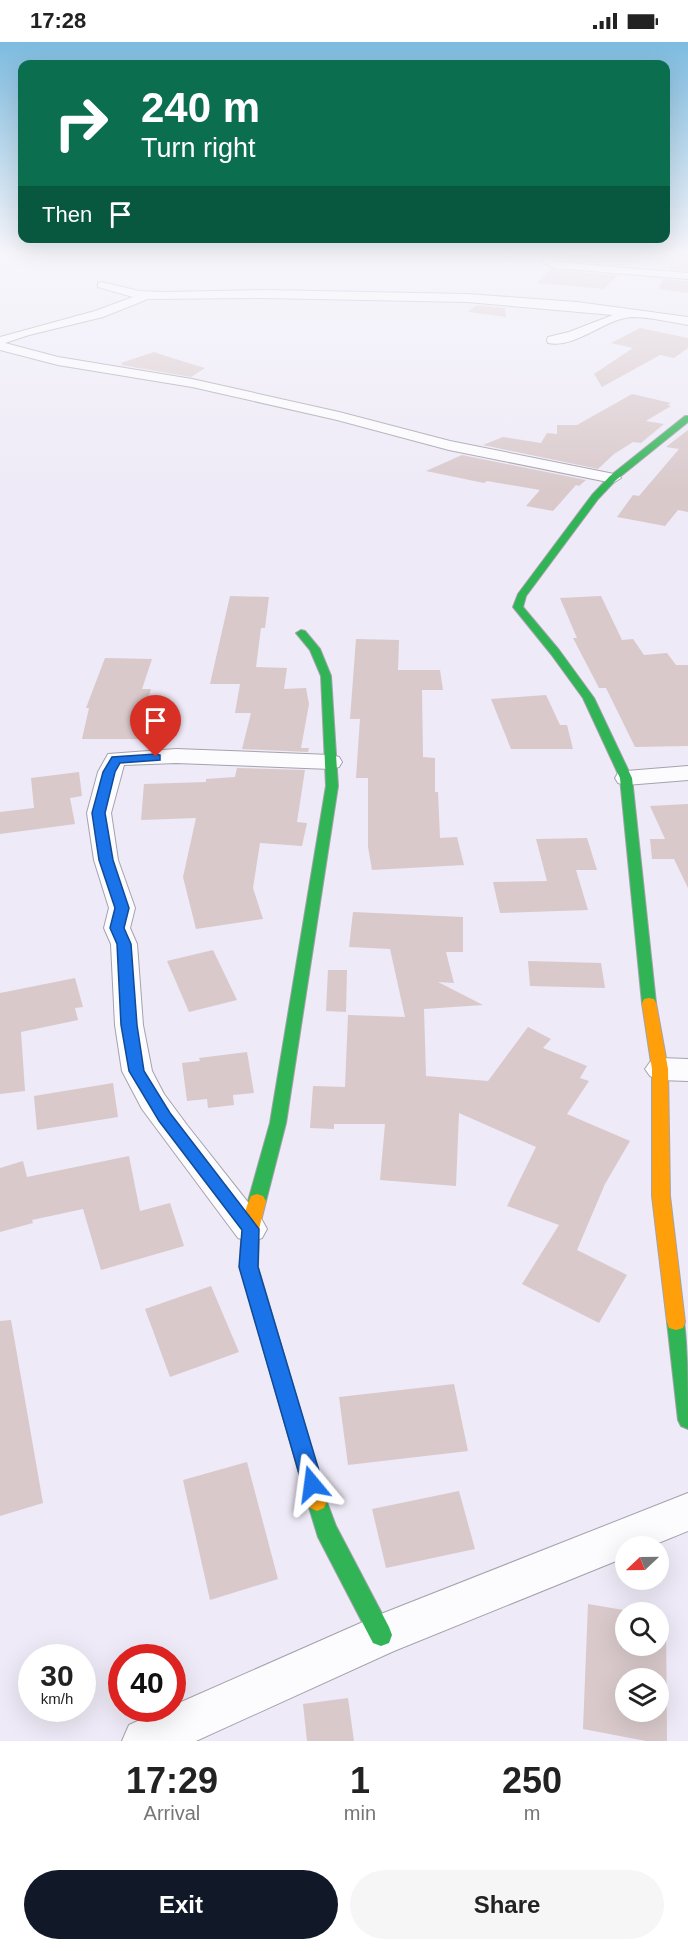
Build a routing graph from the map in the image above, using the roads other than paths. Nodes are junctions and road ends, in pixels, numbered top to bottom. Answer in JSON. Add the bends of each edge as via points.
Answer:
{"nodes":[{"id":1,"x":24,"y":332,"type":"edge"},
{"id":2,"x":584,"y":332,"type":"edge"},
{"id":3,"x":553,"y":340,"type":"dead end"},
{"id":4,"x":0,"y":341,"type":"edge"},
{"id":5,"x":0,"y":346,"type":"edge"},
{"id":6,"x":686,"y":422,"type":"edge"},
{"id":7,"x":613,"y":478,"type":"junction"},
{"id":8,"x":301,"y":633,"type":"dead end"},
{"id":9,"x":331,"y":762,"type":"junction"},
{"id":10,"x":688,"y":773,"type":"edge"},
{"id":11,"x":626,"y":778,"type":"junction"},
{"id":12,"x":674,"y":1069,"type":"edge"},
{"id":13,"x":250,"y":1229,"type":"junction"},
{"id":14,"x":681,"y":1319,"type":"edge"},
{"id":15,"x":688,"y":1420,"type":"edge"},
{"id":16,"x":688,"y":1512,"type":"edge"},
{"id":17,"x":381,"y":1635,"type":"junction"},
{"id":18,"x":145,"y":1741,"type":"edge"}],
"edges":[{"from":1,"to":4,"type":"street"},
{"from":2,"to":3,"type":"street"},
{"from":5,"to":7,"type":"street","via":[[58,362],[212,387],[449,445]]},
{"from":6,"to":7,"type":"street"},
{"from":7,"to":11,"type":"street","via":[[521,596],[518,607],[588,698]]},
{"from":8,"to":9,"type":"street","via":[[315,649],[326,676]]},
{"from":9,"to":13,"type":"street","via":[[332,786],[320,871],[278,1123]]},
{"from":9,"to":13,"type":"street","via":[[176,756],[116,759],[99,813],[106,860],[122,908],[117,928],[124,944],[136,1071],[164,1117]]},
{"from":10,"to":11,"type":"street"},
{"from":11,"to":12,"type":"street","via":[[645,978]]},
{"from":12,"to":14,"type":"street","via":[[661,1196]]},
{"from":13,"to":17,"type":"street","via":[[249,1267],[326,1530]]},
{"from":14,"to":15,"type":"street"},
{"from":16,"to":17,"type":"street"},
{"from":17,"to":18,"type":"street"}]}
